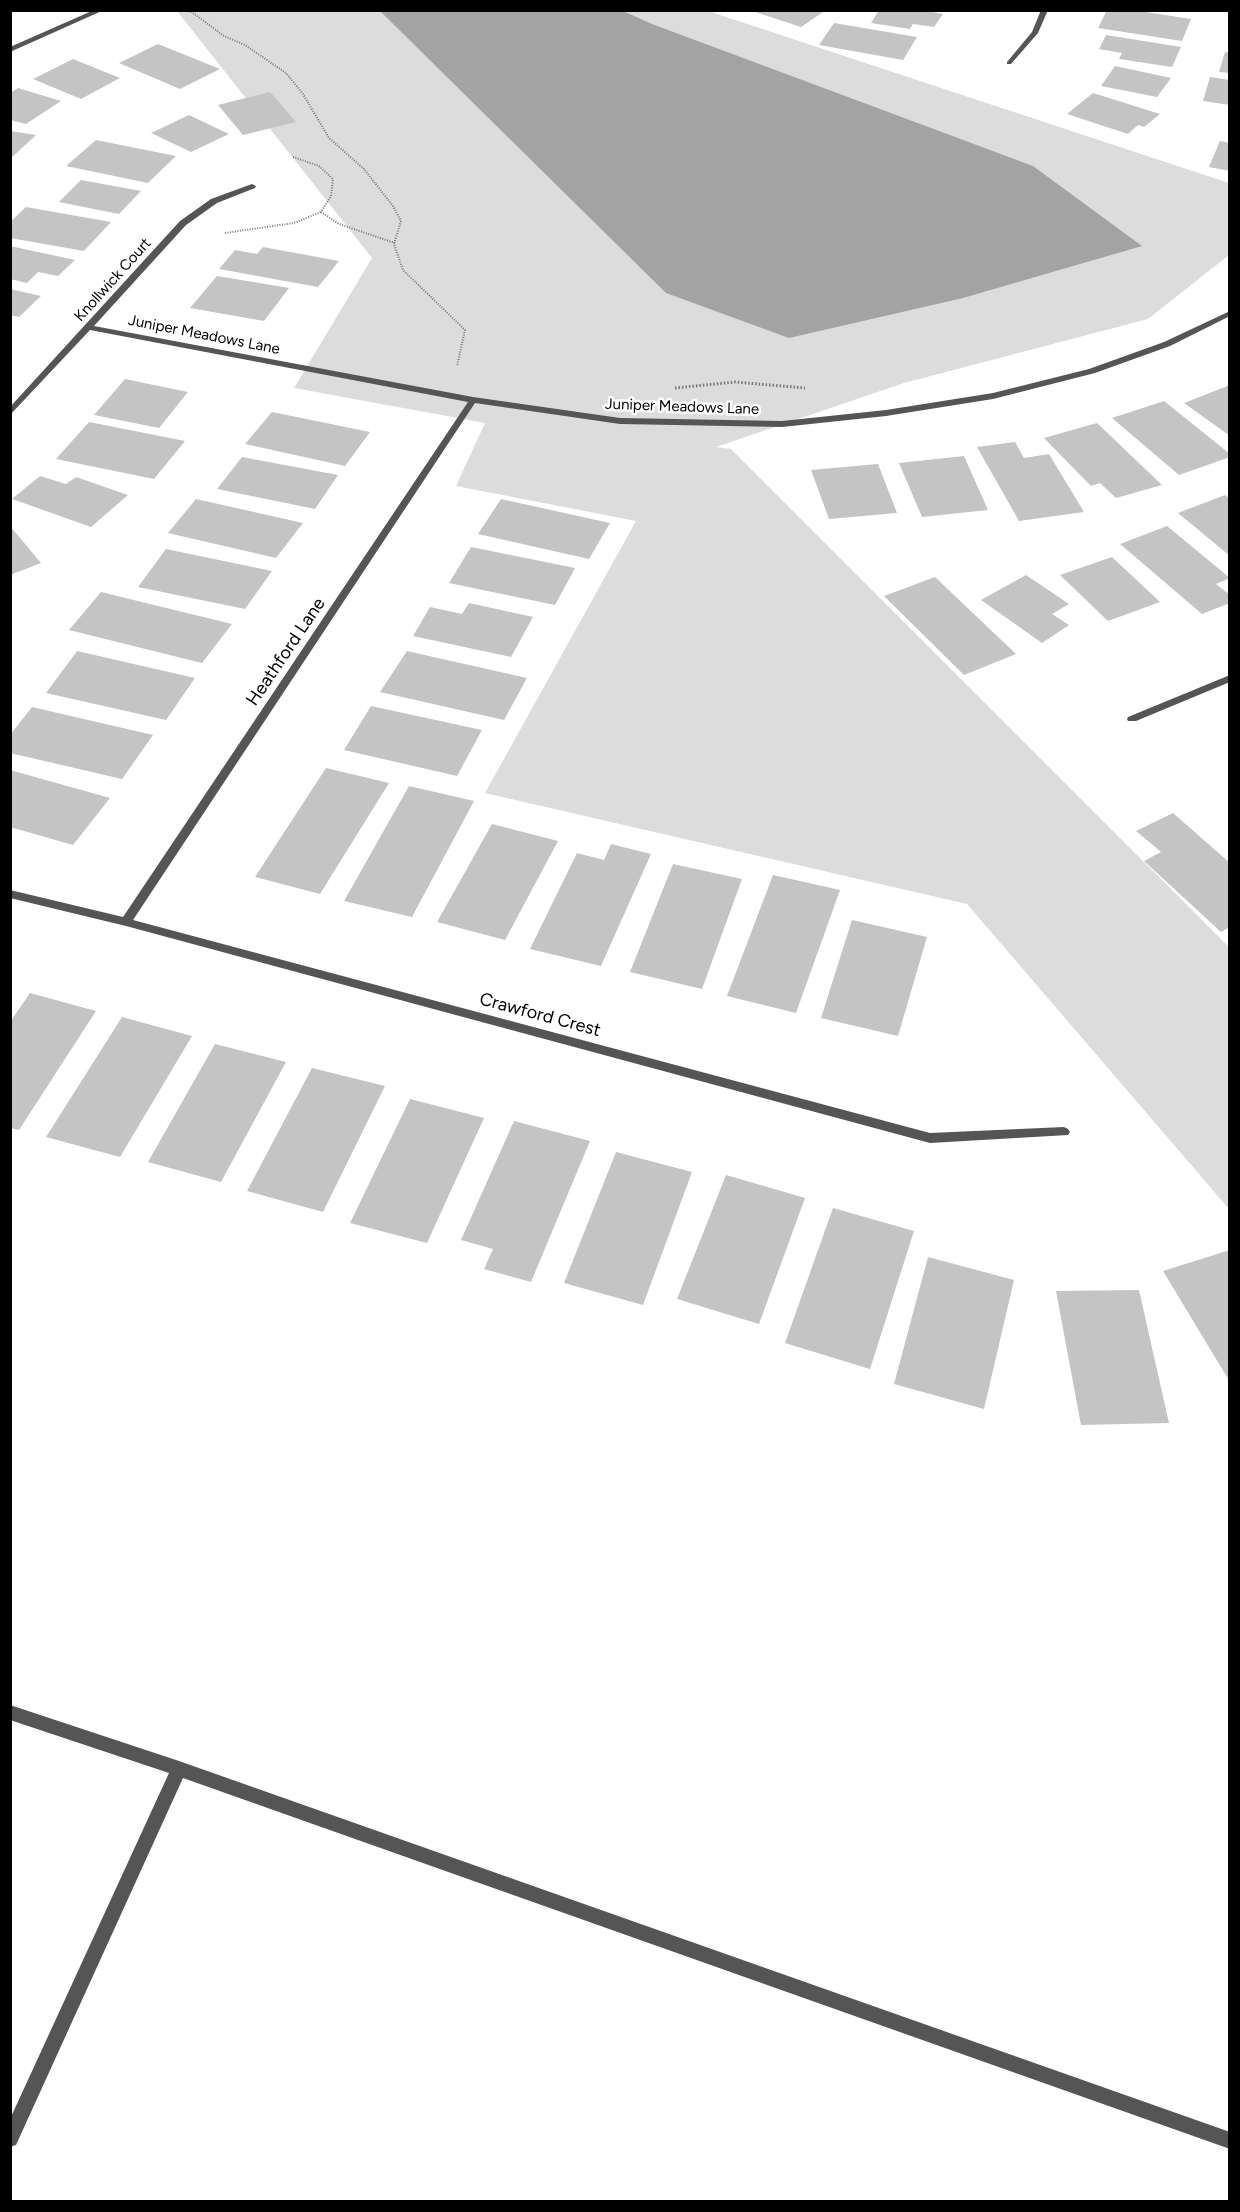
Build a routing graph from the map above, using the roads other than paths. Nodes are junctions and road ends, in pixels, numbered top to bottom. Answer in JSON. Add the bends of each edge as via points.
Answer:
{"nodes":[{"id":1,"x":101,"y":10,"type":"edge"},
{"id":2,"x":1046,"y":10,"type":"edge"},
{"id":3,"x":10,"y":50,"type":"edge"},
{"id":4,"x":1009,"y":63,"type":"dead end"},
{"id":5,"x":252,"y":186,"type":"dead end"},
{"id":6,"x":1230,"y":313,"type":"edge"},
{"id":7,"x":88,"y":327,"type":"junction"},
{"id":8,"x":473,"y":400,"type":"junction"},
{"id":9,"x":10,"y":413,"type":"edge"},
{"id":10,"x":1230,"y":678,"type":"edge"},
{"id":11,"x":1132,"y":719,"type":"dead end"},
{"id":12,"x":10,"y":894,"type":"edge"},
{"id":13,"x":126,"y":922,"type":"junction"},
{"id":14,"x":1064,"y":1132,"type":"dead end"},
{"id":15,"x":10,"y":1712,"type":"edge"},
{"id":16,"x":178,"y":1769,"type":"junction"},
{"id":17,"x":10,"y":2139,"type":"edge"},
{"id":18,"x":1230,"y":2141,"type":"edge"}],
"edges":[{"from":1,"to":3,"type":"street"},
{"from":2,"to":4,"type":"street","via":[[1035,33]]},
{"from":5,"to":7,"type":"street","name":"Knollwick Court","via":[[214,201],[183,224]]},
{"from":6,"to":8,"type":"street","name":"Juniper Meadows Lane","via":[[1167,344],[1092,372],[993,396],[874,414],[782,424],[620,421]]},
{"from":7,"to":8,"type":"street","name":"Juniper Meadows Lane"},
{"from":7,"to":9,"type":"street","name":"Knollwick Court"},
{"from":8,"to":13,"type":"street","name":"Heathford Lane"},
{"from":10,"to":11,"type":"street"},
{"from":12,"to":13,"type":"street","name":"Crawford Crest"},
{"from":13,"to":14,"type":"street","name":"Crawford Crest","via":[[930,1138]]},
{"from":15,"to":16,"type":"street"},
{"from":16,"to":17,"type":"street"},
{"from":16,"to":18,"type":"street"}]}
